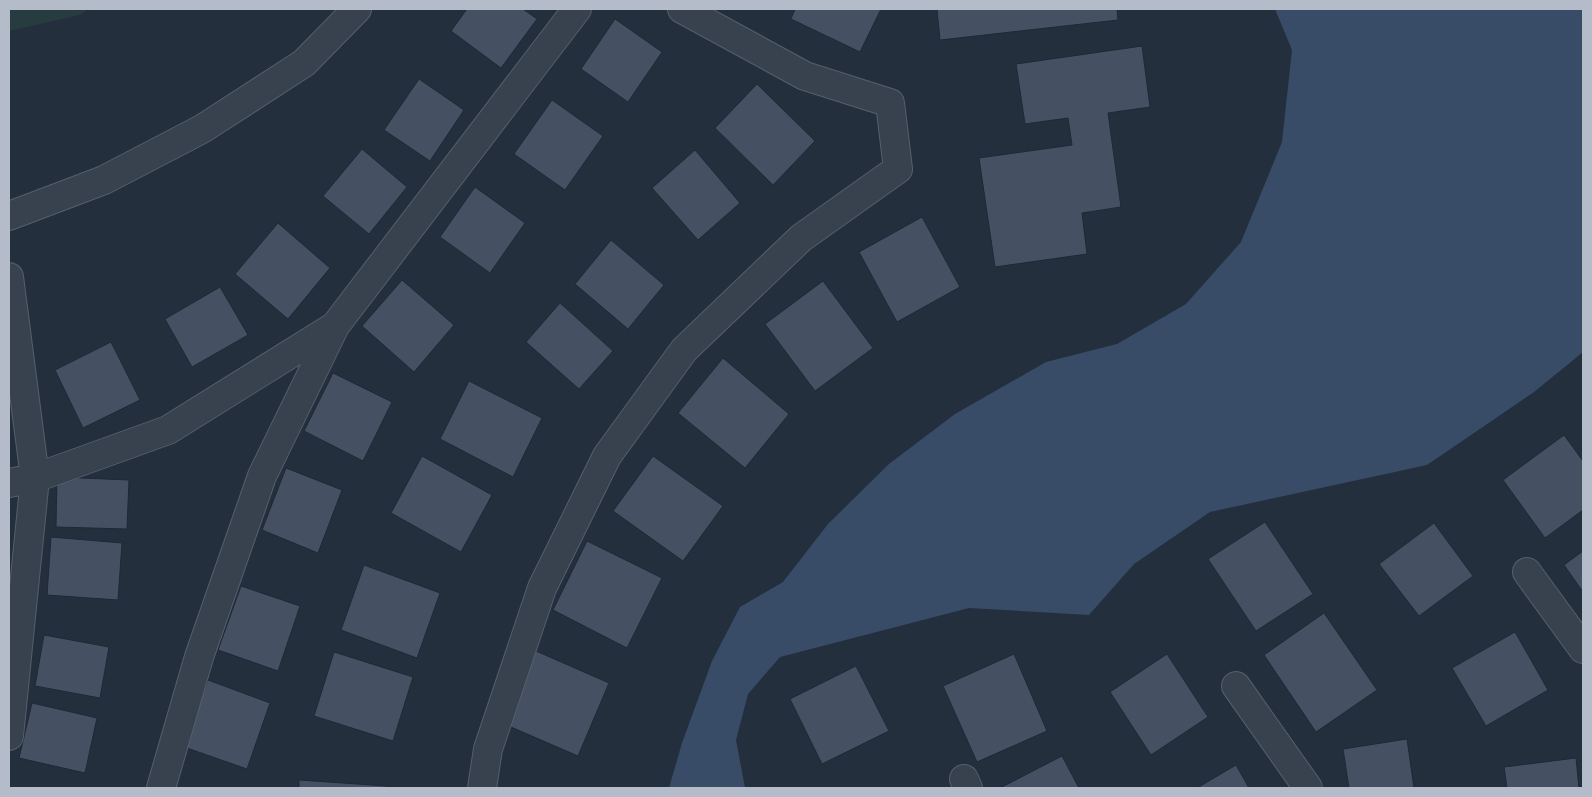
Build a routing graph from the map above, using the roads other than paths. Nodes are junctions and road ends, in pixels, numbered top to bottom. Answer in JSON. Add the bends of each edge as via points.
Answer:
{"nodes":[{"id":1,"x":357,"y":9,"type":"edge"},
{"id":2,"x":576,"y":9,"type":"edge"},
{"id":3,"x":682,"y":9,"type":"edge"},
{"id":4,"x":9,"y":216,"type":"edge"},
{"id":5,"x":9,"y":277,"type":"edge"},
{"id":6,"x":335,"y":326,"type":"junction"},
{"id":7,"x":22,"y":481,"type":"edge"},
{"id":8,"x":1527,"y":572,"type":"dead end"},
{"id":9,"x":1583,"y":649,"type":"edge"},
{"id":10,"x":1236,"y":686,"type":"dead end"},
{"id":11,"x":9,"y":736,"type":"edge"},
{"id":12,"x":161,"y":788,"type":"edge"},
{"id":13,"x":482,"y":788,"type":"edge"},
{"id":14,"x":1308,"y":788,"type":"edge"}],
"edges":[{"from":1,"to":4,"type":"street","via":[[304,63],[202,129],[104,180]]},
{"from":2,"to":6,"type":"street"},
{"from":3,"to":13,"type":"street","via":[[805,76],[890,103],[898,169],[801,238],[684,350],[607,456],[542,588],[488,749]]},
{"from":5,"to":7,"type":"street"},
{"from":6,"to":7,"type":"street","via":[[168,430]]},
{"from":6,"to":12,"type":"street","via":[[262,476],[199,657]]},
{"from":7,"to":11,"type":"street"},
{"from":8,"to":9,"type":"street"},
{"from":10,"to":14,"type":"street"}]}
